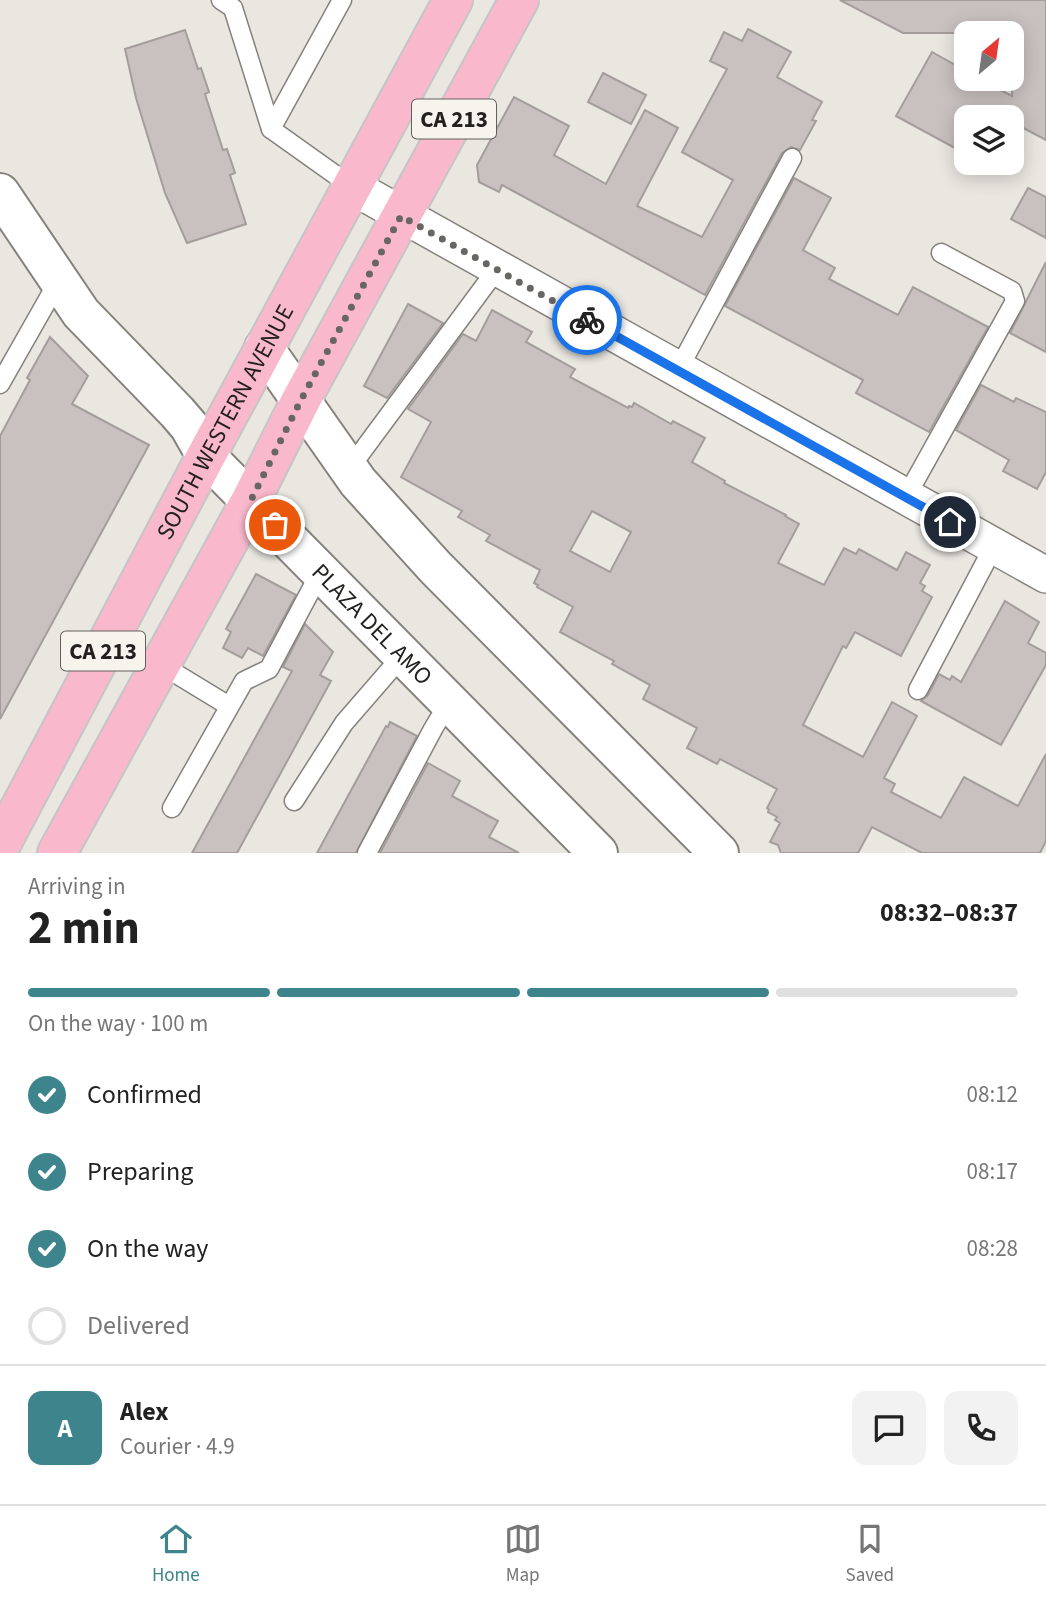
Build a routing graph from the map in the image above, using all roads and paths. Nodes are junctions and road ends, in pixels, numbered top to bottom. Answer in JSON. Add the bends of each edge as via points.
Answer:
{"nodes":[{"id":1,"x":221,"y":0,"type":"edge"},
{"id":2,"x":342,"y":0,"type":"edge"},
{"id":3,"x":453,"y":0,"type":"edge"},
{"id":4,"x":519,"y":0,"type":"edge"},
{"id":5,"x":271,"y":129,"type":"junction"},
{"id":6,"x":792,"y":158,"type":"dead end"},
{"id":7,"x":351,"y":186,"type":"junction"},
{"id":8,"x":0,"y":192,"type":"edge"},
{"id":9,"x":401,"y":216,"type":"junction"},
{"id":10,"x":941,"y":253,"type":"dead end"},
{"id":11,"x":497,"y":269,"type":"junction"},
{"id":12,"x":59,"y":279,"type":"junction"},
{"id":13,"x":264,"y":348,"type":"junction"},
{"id":14,"x":678,"y":370,"type":"junction"},
{"id":15,"x":0,"y":384,"type":"edge"},
{"id":16,"x":301,"y":400,"type":"junction"},
{"id":17,"x":206,"y":456,"type":"junction"},
{"id":18,"x":349,"y":469,"type":"junction"},
{"id":19,"x":906,"y":497,"type":"junction"},
{"id":20,"x":251,"y":500,"type":"junction"},
{"id":21,"x":994,"y":546,"type":"junction"},
{"id":22,"x":321,"y":571,"type":"junction"},
{"id":23,"x":1046,"y":575,"type":"edge"},
{"id":24,"x":403,"y":655,"type":"junction"},
{"id":25,"x":160,"y":664,"type":"junction"},
{"id":26,"x":918,"y":690,"type":"dead end"},
{"id":27,"x":449,"y":702,"type":"junction"},
{"id":28,"x":229,"y":706,"type":"junction"},
{"id":29,"x":293,"y":801,"type":"dead end"},
{"id":30,"x":10,"y":802,"type":"edge"},
{"id":31,"x":172,"y":808,"type":"dead end"},
{"id":32,"x":0,"y":846,"type":"edge"},
{"id":33,"x":57,"y":853,"type":"edge"},
{"id":34,"x":367,"y":853,"type":"edge"},
{"id":35,"x":598,"y":853,"type":"edge"},
{"id":36,"x":719,"y":853,"type":"edge"}],
"edges":[{"from":1,"to":5,"type":"lane","via":[[233,8]]},
{"from":2,"to":5,"type":"lane"},
{"from":3,"to":7,"type":"main road","name":"SOUTH WESTERN AVENUE","number":"CA 213"},
{"from":4,"to":9,"type":"main road","number":"CA 213"},
{"from":5,"to":7,"type":"lane"},
{"from":6,"to":14,"type":"lane"},
{"from":7,"to":9,"type":"street"},
{"from":7,"to":13,"type":"main road","name":"SOUTH WESTERN AVENUE","number":"CA 213"},
{"from":8,"to":12,"type":"street","name":"PLAZA DEL AMO"},
{"from":9,"to":11,"type":"street"},
{"from":9,"to":16,"type":"main road","number":"CA 213"},
{"from":10,"to":19,"type":"lane","via":[[1012,291],[1015,301]]},
{"from":11,"to":14,"type":"street"},
{"from":11,"to":18,"type":"lane"},
{"from":12,"to":15,"type":"lane"},
{"from":12,"to":17,"type":"street","name":"PLAZA DEL AMO","via":[[81,313],[189,426]]},
{"from":13,"to":16,"type":"street"},
{"from":13,"to":17,"type":"main road","name":"SOUTH WESTERN AVENUE","number":"CA 213"},
{"from":14,"to":19,"type":"street"},
{"from":16,"to":18,"type":"street"},
{"from":16,"to":20,"type":"main road","number":"CA 213"},
{"from":17,"to":20,"type":"street","name":"PLAZA DEL AMO"},
{"from":17,"to":30,"type":"main road","name":"SOUTH WESTERN AVENUE","number":"CA 213"},
{"from":18,"to":36,"type":"street","via":[[435,568]]},
{"from":19,"to":21,"type":"street"},
{"from":20,"to":22,"type":"street","name":"PLAZA DEL AMO"},
{"from":20,"to":25,"type":"main road","number":"CA 213"},
{"from":21,"to":23,"type":"street"},
{"from":21,"to":26,"type":"lane"},
{"from":22,"to":24,"type":"street","name":"PLAZA DEL AMO"},
{"from":22,"to":28,"type":"lane","via":[[269,669],[244,681]]},
{"from":24,"to":27,"type":"street","name":"PLAZA DEL AMO"},
{"from":24,"to":29,"type":"lane","via":[[344,723]]},
{"from":25,"to":28,"type":"lane"},
{"from":25,"to":33,"type":"main road","number":"CA 213"},
{"from":27,"to":34,"type":"lane"},
{"from":27,"to":35,"type":"street","name":"PLAZA DEL AMO"},
{"from":28,"to":31,"type":"lane"},
{"from":30,"to":32,"type":"main road","name":"SOUTH WESTERN AVENUE","number":"CA 213"}]}
